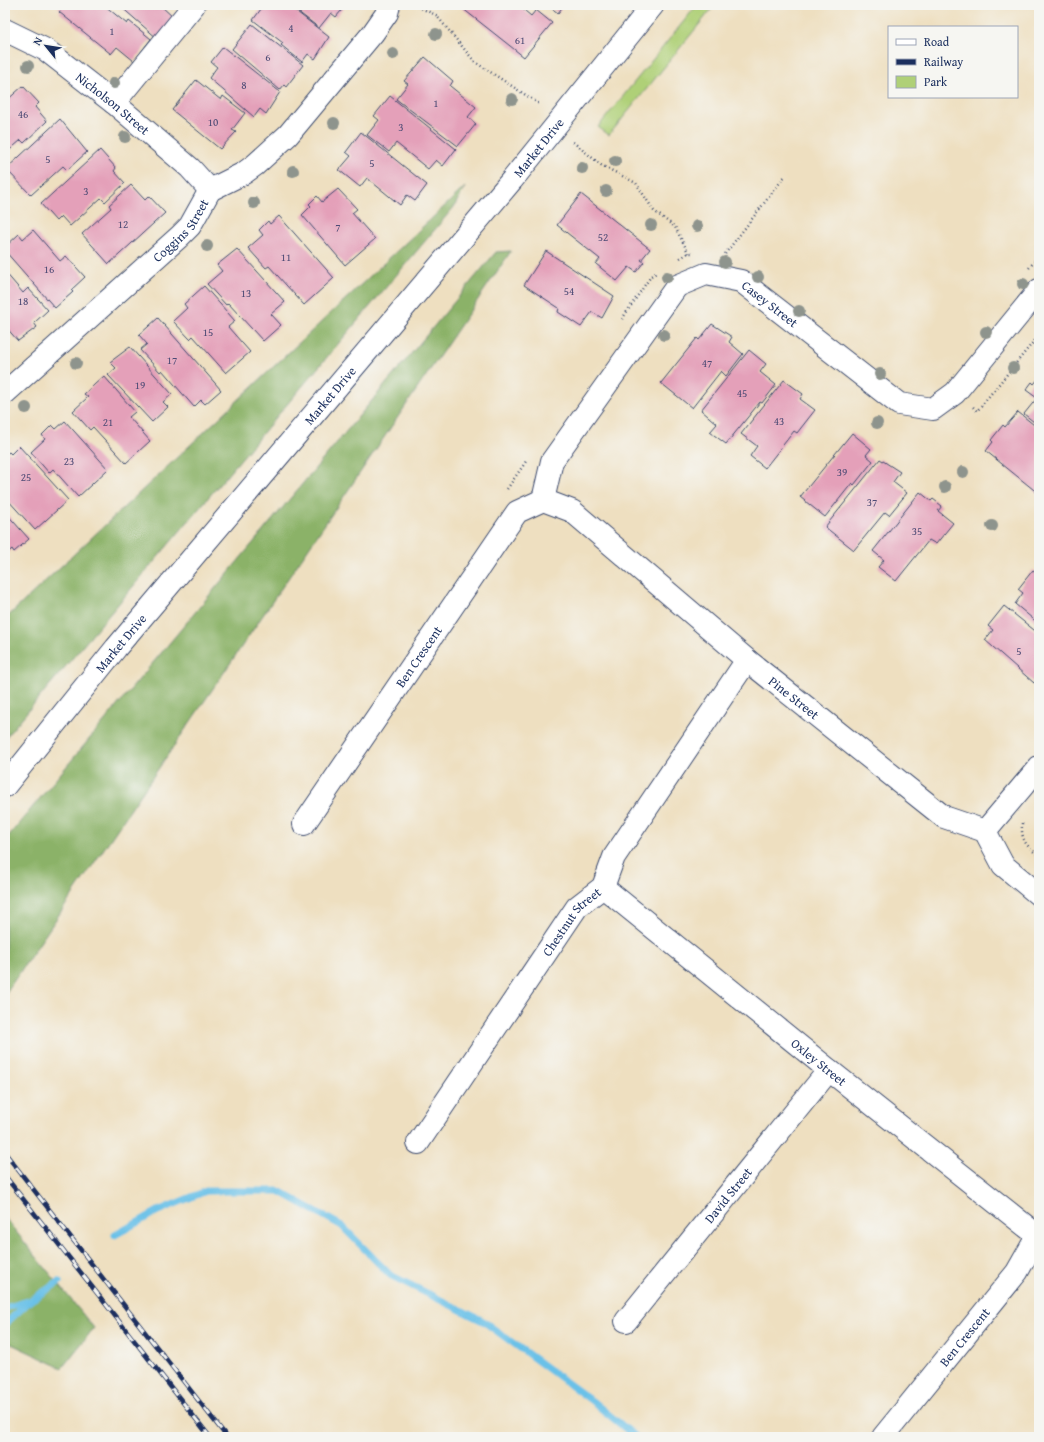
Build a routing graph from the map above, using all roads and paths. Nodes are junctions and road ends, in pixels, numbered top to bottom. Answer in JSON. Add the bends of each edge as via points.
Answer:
{"nodes":[{"id":1,"x":194,"y":5,"type":"edge"},
{"id":2,"x":389,"y":5,"type":"edge"},
{"id":3,"x":414,"y":5,"type":"edge"},
{"id":4,"x":653,"y":5,"type":"edge"},
{"id":5,"x":5,"y":30,"type":"edge"},
{"id":6,"x":114,"y":103,"type":"junction"},
{"id":7,"x":542,"y":106,"type":"dead end"},
{"id":8,"x":573,"y":142,"type":"dead end"},
{"id":9,"x":785,"y":176,"type":"dead end"},
{"id":10,"x":210,"y":190,"type":"junction"},
{"id":11,"x":688,"y":253,"type":"junction"},
{"id":12,"x":696,"y":253,"type":"dead end"},
{"id":13,"x":1039,"y":256,"type":"edge"},
{"id":14,"x":731,"y":258,"type":"dead end"},
{"id":15,"x":676,"y":260,"type":"dead end"},
{"id":16,"x":658,"y":272,"type":"dead end"},
{"id":17,"x":706,"y":274,"type":"junction"},
{"id":18,"x":1024,"y":274,"type":"dead end"},
{"id":19,"x":1039,"y":290,"type":"edge"},
{"id":20,"x":620,"y":322,"type":"dead end"},
{"id":21,"x":5,"y":393,"type":"edge"},
{"id":22,"x":532,"y":453,"type":"dead end"},
{"id":23,"x":505,"y":493,"type":"dead end"},
{"id":24,"x":543,"y":500,"type":"junction"},
{"id":25,"x":747,"y":660,"type":"junction"},
{"id":26,"x":1039,"y":767,"type":"edge"},
{"id":27,"x":5,"y":786,"type":"edge"},
{"id":28,"x":1022,"y":821,"type":"dead end"},
{"id":29,"x":304,"y":824,"type":"dead end"},
{"id":30,"x":985,"y":831,"type":"junction"},
{"id":31,"x":1039,"y":856,"type":"edge"},
{"id":32,"x":603,"y":887,"type":"junction"},
{"id":33,"x":1039,"y":894,"type":"edge"},
{"id":34,"x":829,"y":1070,"type":"junction"},
{"id":35,"x":418,"y":1143,"type":"dead end"},
{"id":36,"x":1038,"y":1234,"type":"edge"},
{"id":37,"x":626,"y":1321,"type":"dead end"},
{"id":38,"x":884,"y":1437,"type":"edge"}],
"edges":[{"from":1,"to":6,"type":"street"},
{"from":2,"to":10,"type":"street","name":"Coggins Street","via":[[373,33],[288,135],[244,173]]},
{"from":3,"to":7,"type":"path","via":[[436,15],[475,62]]},
{"from":4,"to":27,"type":"street","name":"Market Drive","via":[[512,180],[116,648]]},
{"from":5,"to":6,"type":"street","name":"Nicholson Street","via":[[46,50]]},
{"from":6,"to":10,"type":"street","name":"Nicholson Street","via":[[190,168]]},
{"from":8,"to":11,"type":"path","via":[[601,165],[636,183],[654,211],[675,227]]},
{"from":9,"to":14,"type":"path","via":[[724,256]]},
{"from":10,"to":21,"type":"street","name":"Coggins Street","via":[[190,226],[179,237]]},
{"from":11,"to":12,"type":"path"},
{"from":11,"to":15,"type":"path"},
{"from":11,"to":17,"type":"path"},
{"from":13,"to":18,"type":"path"},
{"from":16,"to":20,"type":"path","via":[[651,276]]},
{"from":17,"to":19,"type":"street","name":"Casey Street","via":[[740,281],[899,404],[933,409],[956,393]]},
{"from":17,"to":24,"type":"street","via":[[677,286],[552,461]]},
{"from":22,"to":23,"type":"path"},
{"from":24,"to":25,"type":"street","name":"Pine Street","via":[[572,510]]},
{"from":24,"to":29,"type":"street","name":"Ben Crescent","via":[[517,512]]},
{"from":25,"to":30,"type":"street","name":"Pine Street","via":[[944,817]]},
{"from":25,"to":32,"type":"street","name":"Chestnut Street","via":[[614,857]]},
{"from":26,"to":30,"type":"street"},
{"from":28,"to":31,"type":"path","via":[[1022,834],[1026,845]]},
{"from":30,"to":33,"type":"street","via":[[1003,865]]},
{"from":32,"to":34,"type":"street","name":"Oxley Street"},
{"from":32,"to":35,"type":"street","name":"Chestnut Street","via":[[577,907]]},
{"from":34,"to":36,"type":"street","name":"Oxley Street"},
{"from":34,"to":37,"type":"street","name":"David Street"},
{"from":36,"to":38,"type":"street","name":"Ben Crescent","via":[[1017,1272]]}]}
